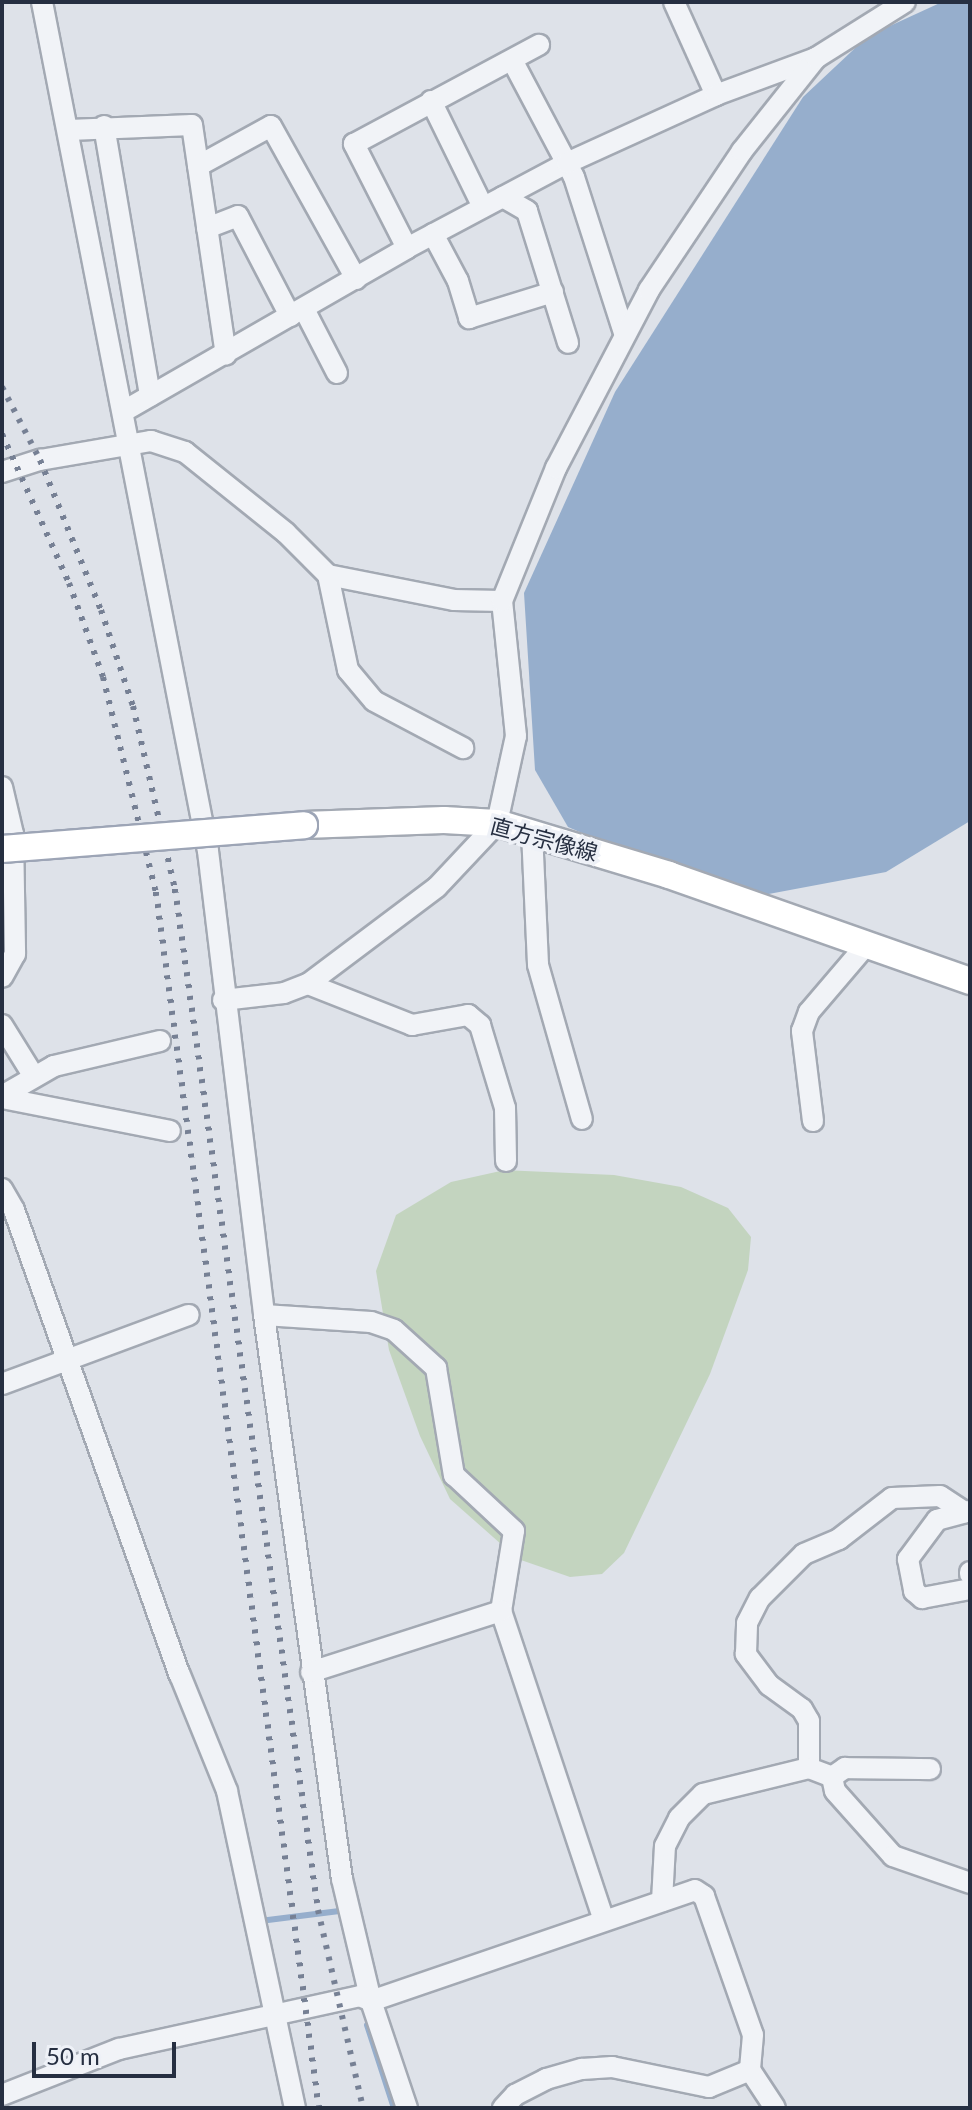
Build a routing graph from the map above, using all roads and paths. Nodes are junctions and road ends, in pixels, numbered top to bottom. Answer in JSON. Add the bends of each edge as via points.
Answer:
{"nodes":[{"id":1,"x":42,"y":2,"type":"edge"},
{"id":2,"x":674,"y":2,"type":"edge"},
{"id":3,"x":905,"y":2,"type":"edge"},
{"id":4,"x":539,"y":45,"type":"dead end"},
{"id":5,"x":816,"y":58,"type":"junction"},
{"id":6,"x":512,"y":60,"type":"junction"},
{"id":7,"x":716,"y":95,"type":"junction"},
{"id":8,"x":431,"y":101,"type":"junction"},
{"id":9,"x":104,"y":126,"type":"junction"},
{"id":10,"x":69,"y":130,"type":"junction"},
{"id":11,"x":567,"y":163,"type":"junction"},
{"id":12,"x":198,"y":166,"type":"junction"},
{"id":13,"x":503,"y":197,"type":"junction"},
{"id":14,"x":483,"y":207,"type":"junction"},
{"id":15,"x":207,"y":228,"type":"junction"},
{"id":16,"x":433,"y":234,"type":"junction"},
{"id":17,"x":407,"y":248,"type":"junction"},
{"id":18,"x":356,"y":279,"type":"junction"},
{"id":19,"x":553,"y":292,"type":"junction"},
{"id":20,"x":297,"y":313,"type":"junction"},
{"id":21,"x":624,"y":333,"type":"junction"},
{"id":22,"x":568,"y":343,"type":"dead end"},
{"id":23,"x":226,"y":355,"type":"junction"},
{"id":24,"x":337,"y":373,"type":"dead end"},
{"id":25,"x":150,"y":396,"type":"junction"},
{"id":26,"x":124,"y":411,"type":"junction"},
{"id":27,"x":129,"y":443,"type":"junction"},
{"id":28,"x":2,"y":472,"type":"edge"},
{"id":29,"x":328,"y":575,"type":"junction"},
{"id":30,"x":502,"y":601,"type":"junction"},
{"id":31,"x":463,"y":748,"type":"dead end"},
{"id":32,"x":2,"y":787,"type":"edge"},
{"id":33,"x":497,"y":823,"type":"junction"},
{"id":34,"x":532,"y":832,"type":"junction"},
{"id":35,"x":2,"y":849,"type":"edge"},
{"id":36,"x":6,"y":901,"type":"edge"},
{"id":37,"x":868,"y":943,"type":"junction"},
{"id":38,"x":2,"y":977,"type":"edge"},
{"id":39,"x":970,"y":981,"type":"edge"},
{"id":40,"x":308,"y":984,"type":"junction"},
{"id":41,"x":223,"y":1000,"type":"junction"},
{"id":42,"x":2,"y":1025,"type":"edge"},
{"id":43,"x":160,"y":1041,"type":"dead end"},
{"id":44,"x":33,"y":1075,"type":"junction"},
{"id":45,"x":2,"y":1097,"type":"edge"},
{"id":46,"x":582,"y":1119,"type":"dead end"},
{"id":47,"x":813,"y":1121,"type":"dead end"},
{"id":48,"x":170,"y":1131,"type":"dead end"},
{"id":49,"x":506,"y":1161,"type":"dead end"},
{"id":50,"x":2,"y":1189,"type":"edge"},
{"id":51,"x":189,"y":1315,"type":"dead end"},
{"id":52,"x":264,"y":1315,"type":"junction"},
{"id":53,"x":68,"y":1360,"type":"junction"},
{"id":54,"x":2,"y":1384,"type":"edge"},
{"id":55,"x":968,"y":1511,"type":"edge"},
{"id":56,"x":970,"y":1589,"type":"edge"},
{"id":57,"x":501,"y":1611,"type":"junction"},
{"id":58,"x":311,"y":1672,"type":"junction"},
{"id":59,"x":809,"y":1768,"type":"junction"},
{"id":60,"x":930,"y":1769,"type":"dead end"},
{"id":61,"x":832,"y":1777,"type":"junction"},
{"id":62,"x":970,"y":1883,"type":"edge"},
{"id":63,"x":662,"y":1901,"type":"junction"},
{"id":64,"x":604,"y":1920,"type":"junction"},
{"id":65,"x":371,"y":2001,"type":"junction"},
{"id":66,"x":278,"y":2014,"type":"junction"},
{"id":67,"x":750,"y":2070,"type":"junction"},
{"id":68,"x":2,"y":2095,"type":"edge"},
{"id":69,"x":295,"y":2108,"type":"edge"},
{"id":70,"x":407,"y":2108,"type":"edge"},
{"id":71,"x":503,"y":2108,"type":"edge"},
{"id":72,"x":775,"y":2108,"type":"edge"}],
"edges":[{"from":1,"to":10,"type":"street"},
{"from":2,"to":7,"type":"street"},
{"from":3,"to":5,"type":"street"},
{"from":4,"to":6,"type":"street"},
{"from":5,"to":7,"type":"street"},
{"from":5,"to":21,"type":"street","via":[[692,221]]},
{"from":6,"to":8,"type":"street"},
{"from":6,"to":11,"type":"street"},
{"from":7,"to":11,"type":"street"},
{"from":8,"to":14,"type":"street"},
{"from":8,"to":17,"type":"street","via":[[354,144]]},
{"from":9,"to":10,"type":"street"},
{"from":9,"to":12,"type":"street","via":[[192,125]]},
{"from":9,"to":25,"type":"street"},
{"from":10,"to":26,"type":"street"},
{"from":11,"to":13,"type":"street"},
{"from":11,"to":21,"type":"street"},
{"from":12,"to":15,"type":"street"},
{"from":12,"to":18,"type":"street","via":[[271,126]]},
{"from":13,"to":14,"type":"street"},
{"from":13,"to":19,"type":"street","via":[[527,211]]},
{"from":14,"to":16,"type":"street"},
{"from":15,"to":20,"type":"street","via":[[238,216]]},
{"from":15,"to":23,"type":"street"},
{"from":16,"to":17,"type":"street"},
{"from":16,"to":19,"type":"street","via":[[458,281],[469,318]]},
{"from":17,"to":18,"type":"street"},
{"from":18,"to":20,"type":"street"},
{"from":19,"to":22,"type":"street"},
{"from":20,"to":23,"type":"street"},
{"from":20,"to":24,"type":"street"},
{"from":21,"to":30,"type":"street","via":[[556,468]]},
{"from":23,"to":25,"type":"street"},
{"from":25,"to":26,"type":"street"},
{"from":26,"to":27,"type":"street"},
{"from":27,"to":28,"type":"street"},
{"from":27,"to":29,"type":"street","via":[[151,441],[185,452],[286,533]]},
{"from":27,"to":41,"type":"street","via":[[208,851]]},
{"from":29,"to":30,"type":"street","via":[[454,600]]},
{"from":29,"to":31,"type":"street","via":[[348,670],[374,701]]},
{"from":30,"to":33,"type":"street","via":[[516,736]]},
{"from":32,"to":36,"type":"street","via":[[13,834]]},
{"from":33,"to":34,"type":"main road","name":"直方宗像線"},
{"from":33,"to":35,"type":"main road","name":"直方宗像線","bridge":true,"via":[[304,825]]},
{"from":33,"to":40,"type":"street","via":[[437,887]]},
{"from":34,"to":37,"type":"main road","name":"直方宗像線"},
{"from":34,"to":46,"type":"street","via":[[538,965]]},
{"from":36,"to":38,"type":"street","via":[[15,954]]},
{"from":37,"to":39,"type":"main road","name":"直方宗像線"},
{"from":37,"to":47,"type":"street","via":[[809,1012],[802,1031]]},
{"from":40,"to":41,"type":"street","via":[[284,993]]},
{"from":40,"to":49,"type":"street","via":[[412,1025],[468,1015],[480,1025],[505,1108]]},
{"from":41,"to":52,"type":"street"},
{"from":42,"to":44,"type":"street"},
{"from":43,"to":44,"type":"street","via":[[89,1054]]},
{"from":44,"to":45,"type":"street"},
{"from":45,"to":48,"type":"street"},
{"from":50,"to":53,"type":"street"},
{"from":51,"to":53,"type":"street"},
{"from":52,"to":57,"type":"street","via":[[371,1322],[394,1330],[436,1368],[454,1475],[514,1531]]},
{"from":52,"to":58,"type":"street"},
{"from":53,"to":54,"type":"street"},
{"from":53,"to":66,"type":"street","via":[[227,1791],[268,1996]]},
{"from":55,"to":56,"type":"street","via":[[937,1520],[908,1559],[914,1591],[922,1598]]},
{"from":55,"to":59,"type":"street","via":[[940,1496],[892,1498],[839,1539],[804,1554],[760,1598],[747,1623],[746,1654],[769,1685],[809,1721]]},
{"from":57,"to":58,"type":"street"},
{"from":57,"to":64,"type":"street"},
{"from":58,"to":65,"type":"street","via":[[342,1879]]},
{"from":59,"to":61,"type":"street"},
{"from":59,"to":63,"type":"street","via":[[703,1794],[679,1818],[665,1846]]},
{"from":60,"to":61,"type":"street","via":[[845,1768]]},
{"from":61,"to":62,"type":"street","via":[[835,1791],[893,1856]]},
{"from":63,"to":64,"type":"street"},
{"from":63,"to":67,"type":"street","via":[[695,1890],[704,1896],[753,2035]]},
{"from":64,"to":65,"type":"street"},
{"from":65,"to":66,"type":"street","via":[[360,1996]]},
{"from":65,"to":70,"type":"street"},
{"from":66,"to":68,"type":"street","via":[[119,2049]]},
{"from":66,"to":69,"type":"street"},
{"from":67,"to":71,"type":"street","via":[[709,2087],[612,2067],[582,2069],[546,2079],[515,2095]]},
{"from":67,"to":72,"type":"street"}]}
